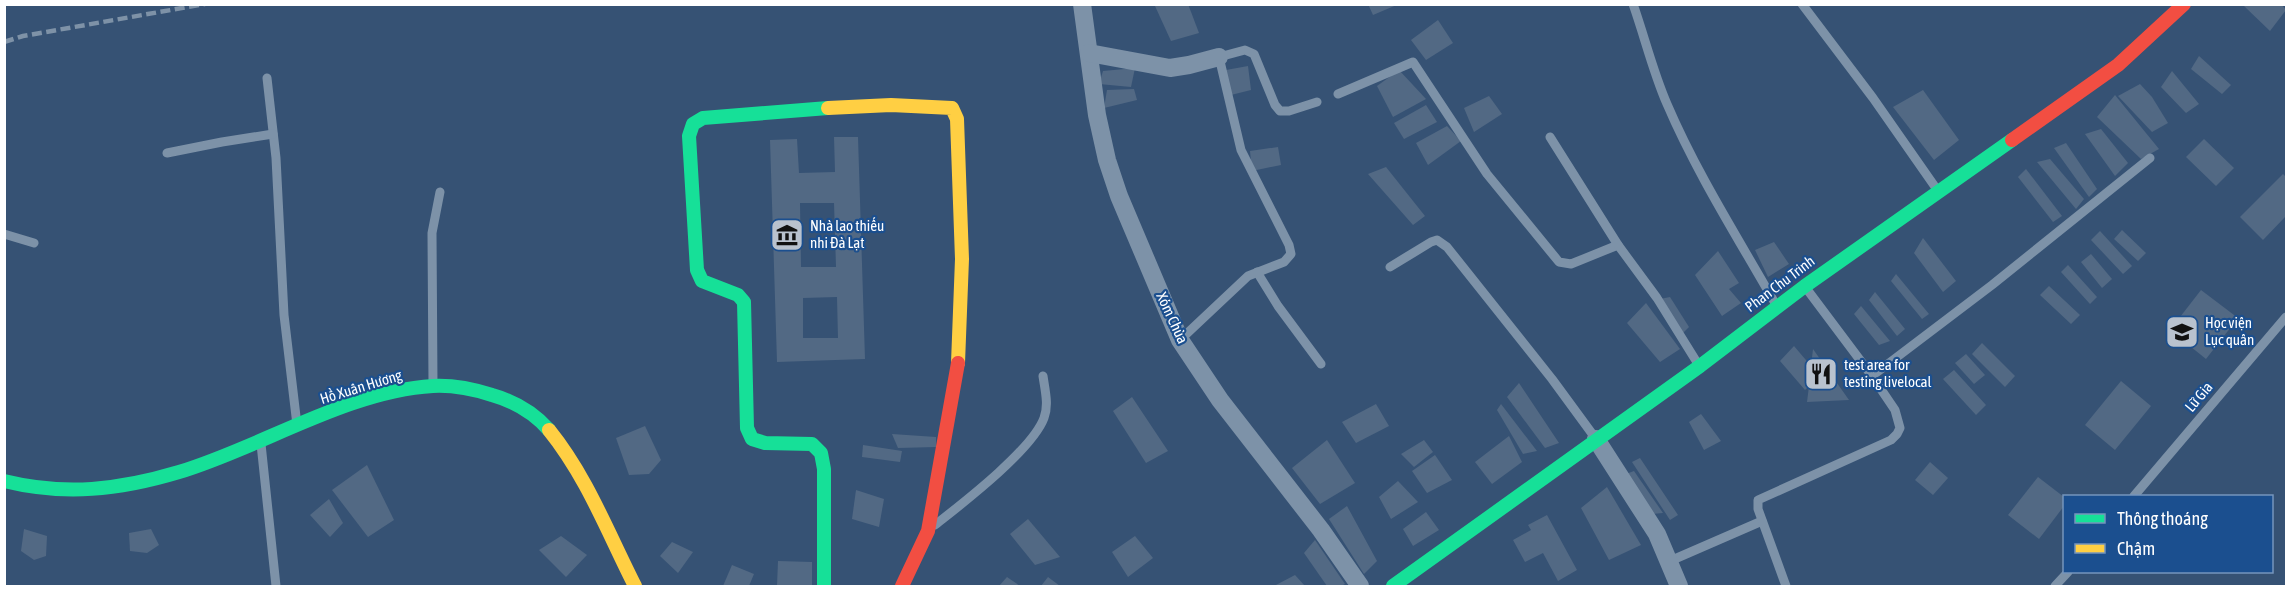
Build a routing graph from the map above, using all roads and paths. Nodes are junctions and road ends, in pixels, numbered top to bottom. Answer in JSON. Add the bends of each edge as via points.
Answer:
{"nodes":[{"id":1,"x":1082,"y":4,"type":"edge"},
{"id":2,"x":1633,"y":4,"type":"edge"},
{"id":3,"x":1802,"y":4,"type":"edge"},
{"id":4,"x":2184,"y":4,"type":"edge"},
{"id":5,"x":1089,"y":53,"type":"junction"},
{"id":6,"x":1219,"y":57,"type":"junction"},
{"id":7,"x":267,"y":78,"type":"dead end"},
{"id":8,"x":1338,"y":94,"type":"dead end"},
{"id":9,"x":1317,"y":102,"type":"dead end"},
{"id":10,"x":273,"y":134,"type":"junction"},
{"id":11,"x":1550,"y":137,"type":"dead end"},
{"id":12,"x":167,"y":153,"type":"dead end"},
{"id":13,"x":2150,"y":158,"type":"dead end"},
{"id":14,"x":1938,"y":191,"type":"junction"},
{"id":15,"x":440,"y":192,"type":"dead end"},
{"id":16,"x":4,"y":234,"type":"edge"},
{"id":17,"x":34,"y":243,"type":"dead end"},
{"id":18,"x":1618,"y":245,"type":"junction"},
{"id":19,"x":1390,"y":267,"type":"dead end"},
{"id":20,"x":1257,"y":272,"type":"junction"},
{"id":21,"x":1805,"y":286,"type":"junction"},
{"id":22,"x":1777,"y":307,"type":"junction"},
{"id":23,"x":2286,"y":317,"type":"edge"},
{"id":24,"x":1180,"y":340,"type":"junction"},
{"id":25,"x":1321,"y":364,"type":"dead end"},
{"id":26,"x":1700,"y":366,"type":"junction"},
{"id":27,"x":1043,"y":376,"type":"dead end"},
{"id":28,"x":1872,"y":376,"type":"junction"},
{"id":29,"x":433,"y":385,"type":"junction"},
{"id":30,"x":297,"y":426,"type":"junction"},
{"id":31,"x":1596,"y":439,"type":"junction"},
{"id":32,"x":261,"y":441,"type":"junction"},
{"id":33,"x":4,"y":481,"type":"edge"},
{"id":34,"x":2135,"y":495,"type":"edge"},
{"id":35,"x":1762,"y":521,"type":"junction"},
{"id":36,"x":928,"y":531,"type":"junction"},
{"id":37,"x":1670,"y":561,"type":"junction"},
{"id":38,"x":2067,"y":573,"type":"edge"},
{"id":39,"x":632,"y":585,"type":"edge"},
{"id":40,"x":276,"y":586,"type":"edge"},
{"id":41,"x":824,"y":586,"type":"edge"},
{"id":42,"x":902,"y":586,"type":"edge"},
{"id":43,"x":1360,"y":586,"type":"edge"},
{"id":44,"x":1393,"y":586,"type":"edge"},
{"id":45,"x":1679,"y":586,"type":"edge"},
{"id":46,"x":1786,"y":586,"type":"edge"},
{"id":47,"x":2055,"y":586,"type":"edge"}],
"edges":[{"from":1,"to":5,"type":"street","name":"Xóm Chùa"},
{"from":2,"to":22,"type":"lane","via":[[1667,105],[1701,176]]},
{"from":3,"to":14,"type":"lane"},
{"from":4,"to":14,"type":"main road","name":"Phan Chu Trinh","via":[[2118,64]]},
{"from":5,"to":6,"type":"street","via":[[1170,68]]},
{"from":5,"to":24,"type":"street","name":"Xóm Chùa","via":[[1097,115],[1110,169]]},
{"from":6,"to":9,"type":"lane","via":[[1245,50],[1254,54],[1280,111]]},
{"from":6,"to":20,"type":"lane","via":[[1241,150],[1291,254],[1284,262]]},
{"from":7,"to":10,"type":"lane"},
{"from":8,"to":18,"type":"lane","via":[[1413,62],[1487,174],[1559,262],[1571,264]]},
{"from":10,"to":12,"type":"lane"},
{"from":10,"to":30,"type":"lane","via":[[284,315]]},
{"from":11,"to":18,"type":"lane"},
{"from":13,"to":28,"type":"lane"},
{"from":14,"to":21,"type":"main road","name":"Phan Chu Trinh"},
{"from":15,"to":29,"type":"lane","via":[[432,233]]},
{"from":16,"to":17,"type":"lane"},
{"from":18,"to":26,"type":"lane"},
{"from":19,"to":31,"type":"lane","via":[[1431,242],[1437,240],[1447,247]]},
{"from":20,"to":24,"type":"lane","via":[[1234,288]]},
{"from":20,"to":25,"type":"lane"},
{"from":21,"to":22,"type":"main road","name":"Phan Chu Trinh"},
{"from":21,"to":28,"type":"lane"},
{"from":22,"to":26,"type":"main road","name":"Phan Chu Trinh"},
{"from":23,"to":34,"type":"lane","name":"Lữ Gia"},
{"from":24,"to":43,"type":"street","name":"Xóm Chùa","via":[[1220,400]]},
{"from":26,"to":31,"type":"main road","name":"Phan Chu Trinh"},
{"from":27,"to":36,"type":"lane","via":[[1047,406],[1035,433],[1009,463]]},
{"from":28,"to":35,"type":"lane","via":[[1899,418],[1898,434],[1760,498],[1758,510]]},
{"from":29,"to":30,"type":"main road","name":"Hồ Xuân Hương","via":[[384,395]]},
{"from":29,"to":39,"type":"main road","name":"Hồ Xuân Hương","via":[[490,393],[517,405],[546,426],[575,464],[601,511]]},
{"from":30,"to":32,"type":"main road","name":"Hồ Xuân Hương"},
{"from":31,"to":37,"type":"street"},
{"from":31,"to":44,"type":"main road","name":"Phan Chu Trinh"},
{"from":32,"to":33,"type":"main road","name":"Hồ Xuân Hương","via":[[171,473],[108,489],[53,492]]},
{"from":32,"to":40,"type":"lane"},
{"from":35,"to":37,"type":"lane"},
{"from":35,"to":46,"type":"lane"},
{"from":36,"to":41,"type":"main road","via":[[958,362],[962,259],[957,119],[952,108],[861,107],[704,118],[693,124],[688,136],[698,270],[702,281],[738,295],[744,302],[747,428],[752,439],[812,444],[821,453]]},
{"from":36,"to":42,"type":"main road"},
{"from":37,"to":45,"type":"street"},
{"from":38,"to":47,"type":"lane"}]}
